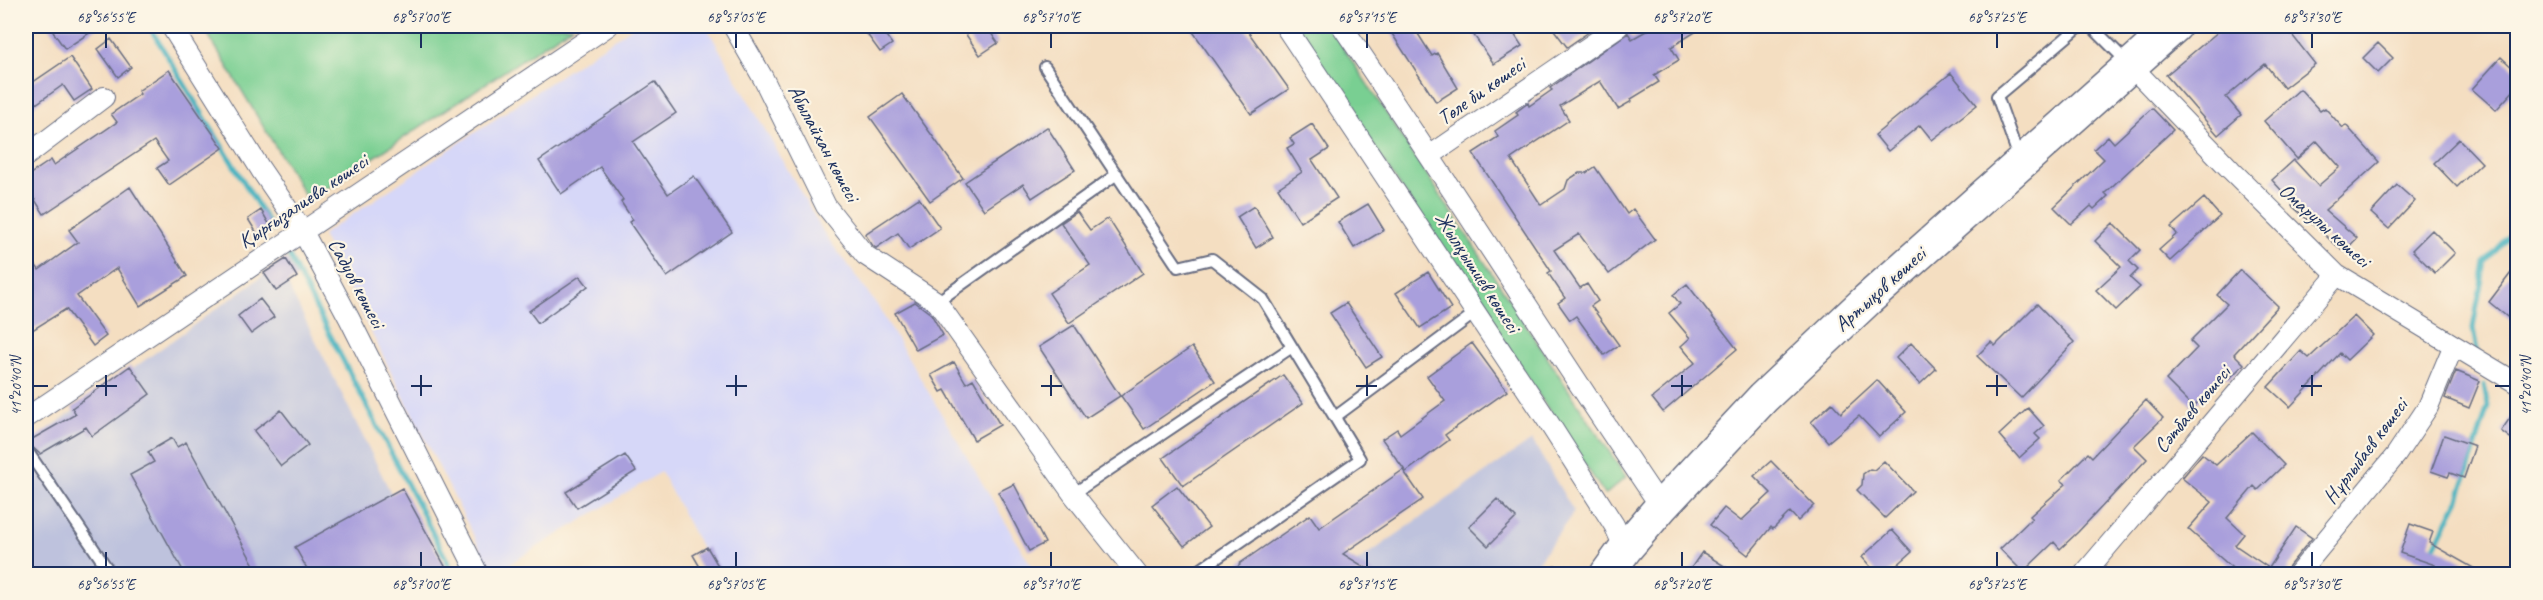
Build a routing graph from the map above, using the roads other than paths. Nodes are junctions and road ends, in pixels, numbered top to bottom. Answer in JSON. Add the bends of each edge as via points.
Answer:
{"nodes":[{"id":1,"x":171,"y":26,"type":"edge"},
{"id":2,"x":608,"y":26,"type":"edge"},
{"id":3,"x":733,"y":26,"type":"edge"},
{"id":4,"x":1285,"y":26,"type":"edge"},
{"id":5,"x":1342,"y":26,"type":"edge"},
{"id":6,"x":1619,"y":26,"type":"edge"},
{"id":7,"x":2080,"y":26,"type":"edge"},
{"id":8,"x":2091,"y":26,"type":"edge"},
{"id":9,"x":2150,"y":40,"type":"edge"},
{"id":10,"x":1045,"y":67,"type":"dead end"},
{"id":11,"x":104,"y":97,"type":"dead end"},
{"id":12,"x":1431,"y":155,"type":"junction"},
{"id":13,"x":26,"y":156,"type":"edge"},
{"id":14,"x":2021,"y":164,"type":"junction"},
{"id":15,"x":1117,"y":174,"type":"junction"},
{"id":16,"x":302,"y":230,"type":"junction"},
{"id":17,"x":2337,"y":275,"type":"junction"},
{"id":18,"x":937,"y":302,"type":"junction"},
{"id":19,"x":1475,"y":313,"type":"junction"},
{"id":20,"x":1292,"y":346,"type":"junction"},
{"id":21,"x":2453,"y":346,"type":"junction"},
{"id":22,"x":2517,"y":384,"type":"edge"},
{"id":23,"x":1335,"y":417,"type":"junction"},
{"id":24,"x":26,"y":418,"type":"edge"},
{"id":25,"x":26,"y":449,"type":"edge"},
{"id":26,"x":1073,"y":494,"type":"junction"},
{"id":27,"x":1661,"y":507,"type":"junction"},
{"id":28,"x":1616,"y":562,"type":"edge"},
{"id":29,"x":111,"y":574,"type":"edge"},
{"id":30,"x":478,"y":574,"type":"edge"},
{"id":31,"x":1137,"y":574,"type":"edge"},
{"id":32,"x":1194,"y":574,"type":"edge"},
{"id":33,"x":1544,"y":574,"type":"edge"},
{"id":34,"x":1575,"y":574,"type":"edge"},
{"id":35,"x":2084,"y":574,"type":"edge"},
{"id":36,"x":2298,"y":574,"type":"edge"}],
"edges":[{"from":1,"to":16,"type":"street","name":"Садуов көшесі"},
{"from":2,"to":16,"type":"street","name":"Қырғызалиева көшесі"},
{"from":3,"to":18,"type":"street","name":"Абылайхан көшесі","via":[[826,206],[865,255]]},
{"from":4,"to":19,"type":"street","name":"Жылқышиев көшесі"},
{"from":5,"to":12,"type":"street","name":"Жылқышиев көшесі"},
{"from":6,"to":12,"type":"street","name":"Төле би көшесі"},
{"from":7,"to":14,"type":"lane","via":[[1997,96]]},
{"from":8,"to":9,"type":"lane"},
{"from":9,"to":14,"type":"highway","name":"Артықов көшесі"},
{"from":9,"to":17,"type":"street","name":"Омарулы көшесі","via":[[2231,170]]},
{"from":10,"to":15,"type":"lane"},
{"from":11,"to":13,"type":"street"},
{"from":12,"to":27,"type":"street","name":"Жылқышиев көшесі"},
{"from":14,"to":27,"type":"highway","name":"Артықов көшесі","via":[[1772,390]]},
{"from":15,"to":18,"type":"lane"},
{"from":15,"to":20,"type":"lane","via":[[1178,267],[1212,259],[1263,299]]},
{"from":16,"to":24,"type":"street","name":"Қырғызалиева көшесі"},
{"from":16,"to":30,"type":"street","name":"Садуов көшесі"},
{"from":17,"to":21,"type":"street","name":"Омарулы көшесі"},
{"from":17,"to":35,"type":"street","name":"Сәтбаев көшесі"},
{"from":18,"to":26,"type":"street","name":"Абылайхан көшесі"},
{"from":19,"to":23,"type":"lane"},
{"from":19,"to":28,"type":"street","name":"Жылқышиев көшесі","via":[[1602,506]]},
{"from":20,"to":23,"type":"lane"},
{"from":20,"to":26,"type":"lane"},
{"from":21,"to":22,"type":"street","name":"Омарулы көшесі"},
{"from":21,"to":36,"type":"street","name":"Нұрлыбаев көшесі","via":[[2428,407],[2396,455]]},
{"from":23,"to":32,"type":"lane","via":[[1360,459]]},
{"from":25,"to":29,"type":"lane"},
{"from":26,"to":31,"type":"street","name":"Абылайхан көшесі"},
{"from":27,"to":28,"type":"highway","name":"Артықов көшесі"},
{"from":33,"to":34,"type":"lane"}]}
